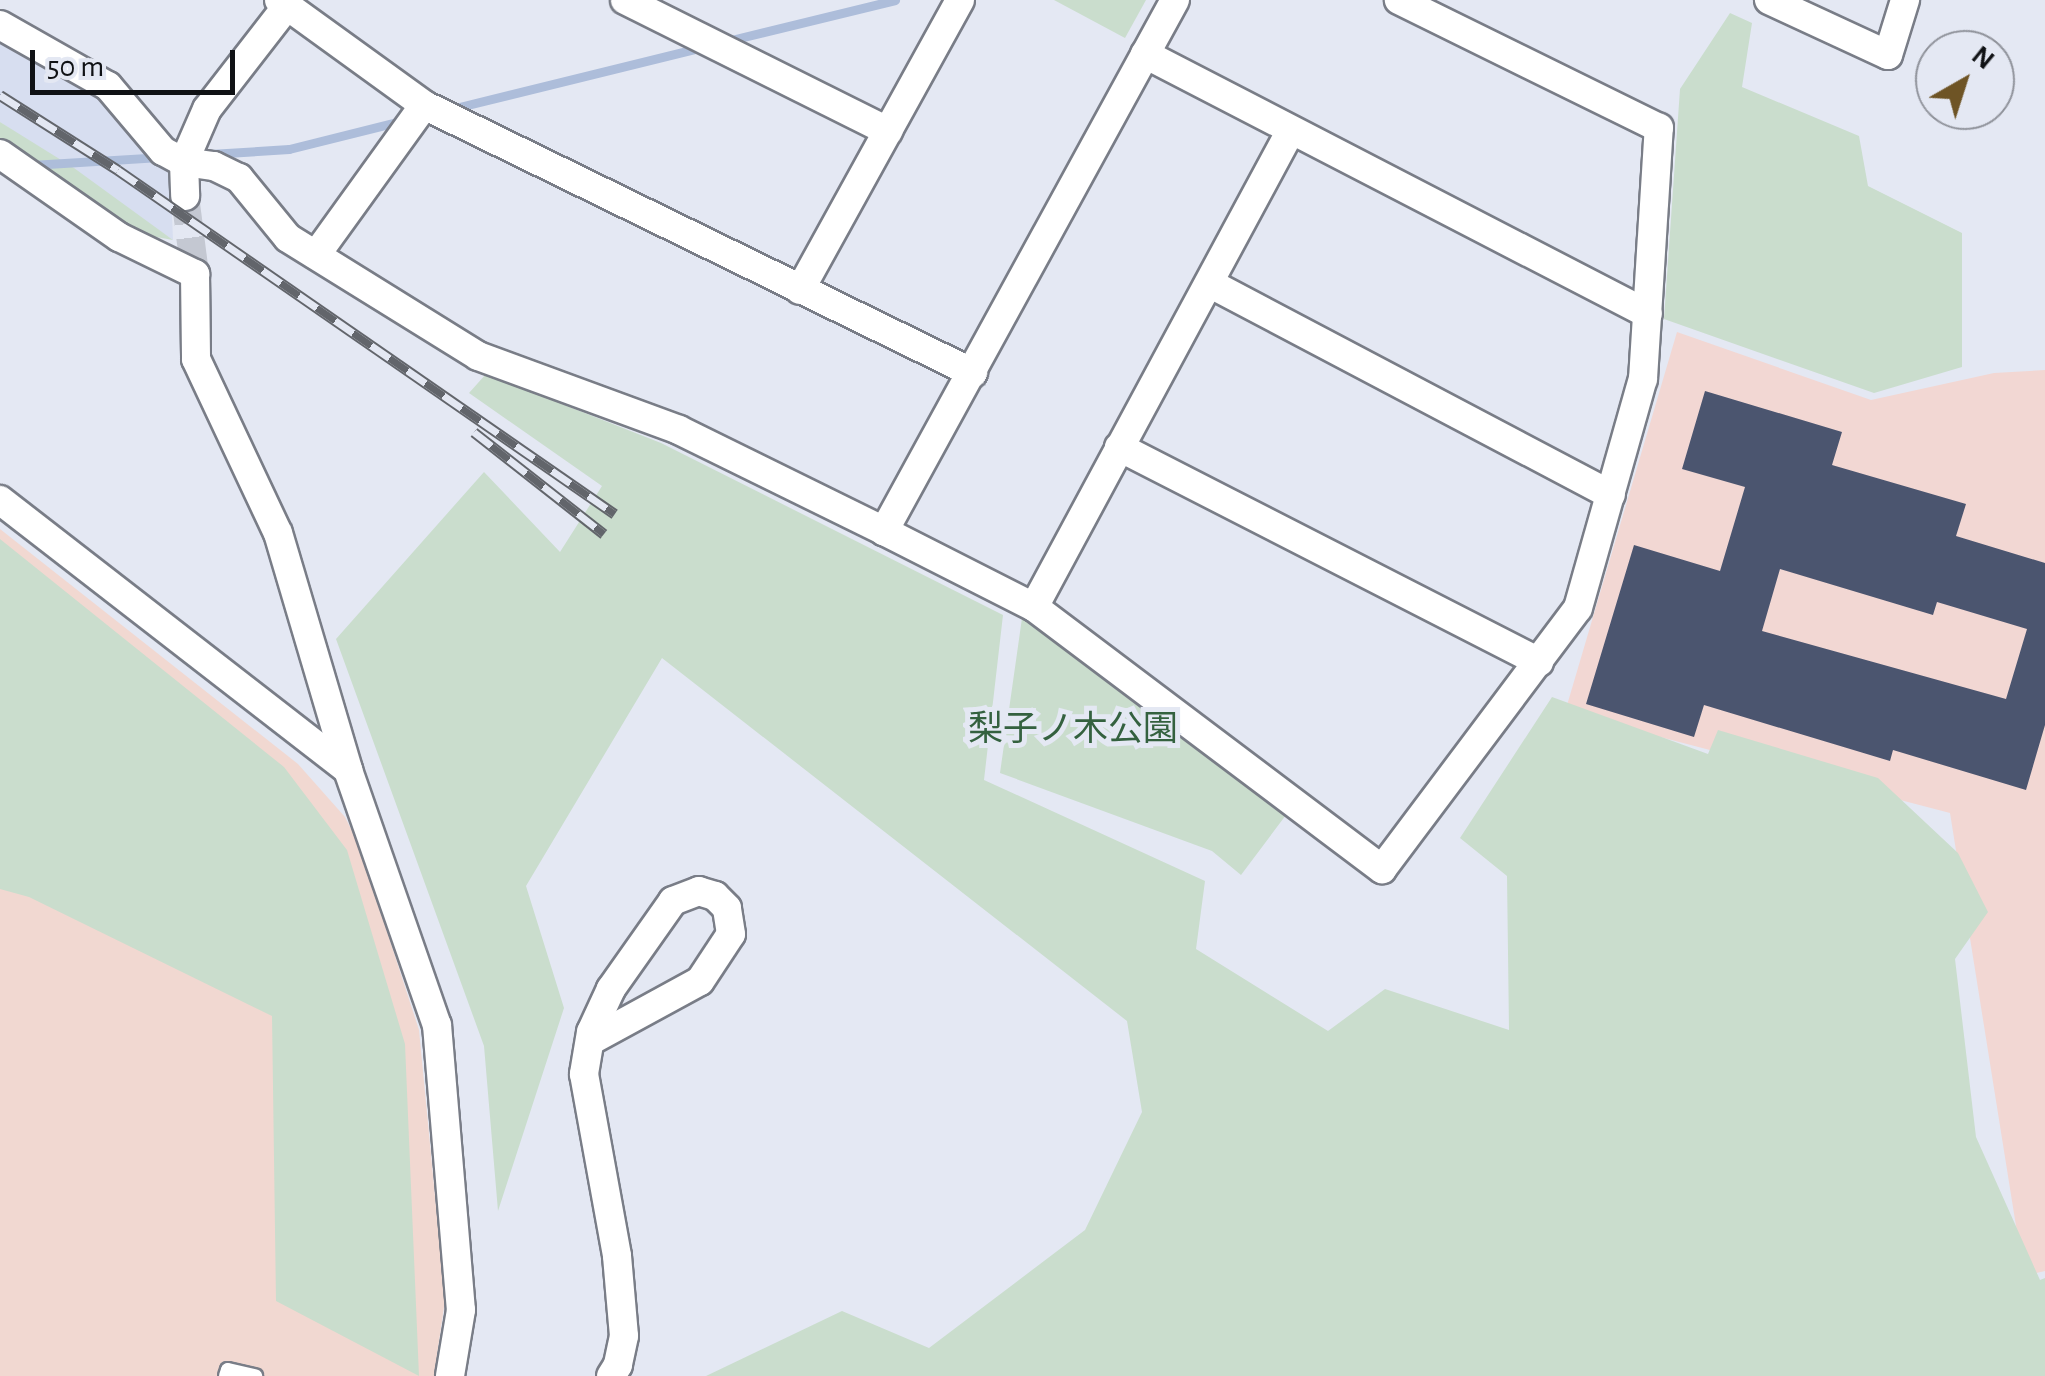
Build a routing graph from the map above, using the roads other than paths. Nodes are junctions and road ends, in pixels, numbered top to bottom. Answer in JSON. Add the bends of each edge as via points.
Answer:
{"nodes":[{"id":1,"x":625,"y":0,"type":"edge"},
{"id":2,"x":960,"y":0,"type":"edge"},
{"id":3,"x":1174,"y":0,"type":"edge"},
{"id":4,"x":1399,"y":0,"type":"edge"},
{"id":5,"x":1769,"y":0,"type":"edge"},
{"id":6,"x":1905,"y":0,"type":"edge"},
{"id":7,"x":283,"y":3,"type":"edge"},
{"id":8,"x":1443,"y":10,"type":"edge"},
{"id":9,"x":0,"y":24,"type":"edge"},
{"id":10,"x":1145,"y":54,"type":"junction"},
{"id":11,"x":424,"y":105,"type":"junction"},
{"id":12,"x":888,"y":132,"type":"junction"},
{"id":13,"x":1290,"y":132,"type":"junction"},
{"id":14,"x":0,"y":154,"type":"edge"},
{"id":15,"x":184,"y":162,"type":"junction"},
{"id":16,"x":185,"y":196,"type":"tunnel mouth"},
{"id":17,"x":316,"y":256,"type":"junction"},
{"id":18,"x":1211,"y":284,"type":"junction"},
{"id":19,"x":800,"y":290,"type":"junction"},
{"id":20,"x":1648,"y":314,"type":"junction"},
{"id":21,"x":973,"y":374,"type":"junction"},
{"id":22,"x":1119,"y":446,"type":"junction"},
{"id":23,"x":1611,"y":495,"type":"junction"},
{"id":24,"x":0,"y":500,"type":"edge"},
{"id":25,"x":884,"y":531,"type":"junction"},
{"id":26,"x":1034,"y":607,"type":"junction"},
{"id":27,"x":1539,"y":662,"type":"junction"},
{"id":28,"x":348,"y":770,"type":"junction"},
{"id":29,"x":590,"y":1041,"type":"junction"},
{"id":30,"x":226,"y":1376,"type":"edge"},
{"id":31,"x":255,"y":1376,"type":"edge"},
{"id":32,"x":450,"y":1376,"type":"edge"},
{"id":33,"x":611,"y":1376,"type":"edge"}],
"edges":[{"from":1,"to":12,"type":"street"},
{"from":2,"to":12,"type":"street"},
{"from":3,"to":10,"type":"street"},
{"from":4,"to":8,"type":"street"},
{"from":5,"to":6,"type":"street","via":[[1888,56]]},
{"from":7,"to":11,"type":"street"},
{"from":7,"to":15,"type":"street","via":[[207,109]]},
{"from":8,"to":20,"type":"street","via":[[1658,128]]},
{"from":9,"to":15,"type":"street","via":[[108,86],[163,151]]},
{"from":10,"to":13,"type":"street"},
{"from":10,"to":21,"type":"street"},
{"from":11,"to":17,"type":"street"},
{"from":11,"to":19,"type":"street"},
{"from":12,"to":19,"type":"street"},
{"from":13,"to":18,"type":"street"},
{"from":13,"to":20,"type":"street"},
{"from":14,"to":28,"type":"street","via":[[120,237],[195,274],[196,359],[278,533]]},
{"from":15,"to":16,"type":"street"},
{"from":15,"to":17,"type":"street","via":[[239,178],[288,238]]},
{"from":17,"to":25,"type":"street","via":[[478,356],[680,430]]},
{"from":18,"to":22,"type":"street"},
{"from":18,"to":23,"type":"street"},
{"from":19,"to":21,"type":"street"},
{"from":20,"to":23,"type":"street","via":[[1643,379]]},
{"from":21,"to":25,"type":"street"},
{"from":22,"to":26,"type":"street"},
{"from":22,"to":27,"type":"street"},
{"from":23,"to":27,"type":"street","via":[[1578,608]]},
{"from":24,"to":28,"type":"street"},
{"from":25,"to":26,"type":"street"},
{"from":26,"to":27,"type":"street","via":[[1382,869]]},
{"from":28,"to":32,"type":"street","via":[[437,1025],[461,1310]]},
{"from":29,"to":29,"type":"street","via":[[610,989],[673,901],[699,891],[716,896],[731,934],[700,981]]},
{"from":29,"to":33,"type":"street","via":[[584,1074],[624,1336]]},
{"from":30,"to":31,"type":"lane","via":[[228,1370]]}]}
